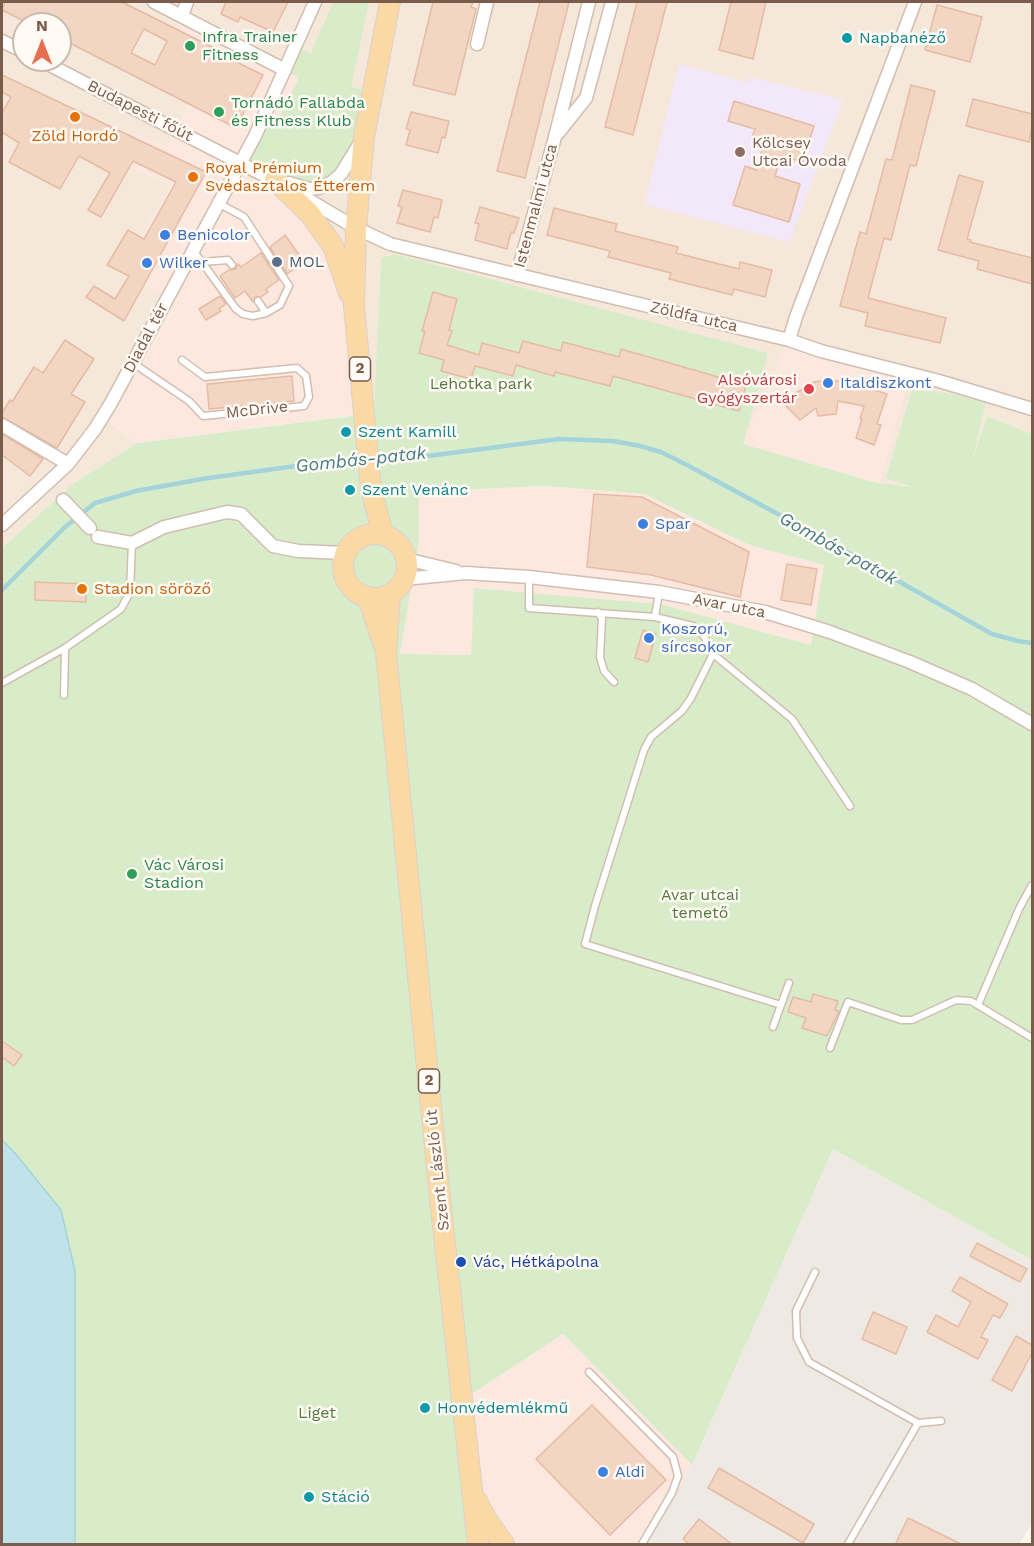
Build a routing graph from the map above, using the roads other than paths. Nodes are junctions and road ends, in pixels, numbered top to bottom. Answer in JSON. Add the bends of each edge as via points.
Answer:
{"nodes":[{"id":1,"x":154,"y":2,"type":"edge"},
{"id":2,"x":187,"y":2,"type":"edge"},
{"id":3,"x":315,"y":2,"type":"edge"},
{"id":4,"x":390,"y":2,"type":"edge"},
{"id":5,"x":487,"y":2,"type":"edge"},
{"id":6,"x":589,"y":2,"type":"edge"},
{"id":7,"x":612,"y":2,"type":"edge"},
{"id":8,"x":915,"y":2,"type":"edge"},
{"id":9,"x":182,"y":15,"type":"junction"},
{"id":10,"x":477,"y":44,"type":"dead end"},
{"id":11,"x":285,"y":70,"type":"junction"},
{"id":12,"x":64,"y":72,"type":"edge"},
{"id":13,"x":364,"y":137,"type":"junction"},
{"id":14,"x":555,"y":137,"type":"junction"},
{"id":15,"x":240,"y":162,"type":"junction"},
{"id":16,"x":275,"y":180,"type":"junction"},
{"id":17,"x":218,"y":203,"type":"junction"},
{"id":18,"x":356,"y":228,"type":"junction"},
{"id":19,"x":193,"y":250,"type":"junction"},
{"id":20,"x":202,"y":262,"type":"junction"},
{"id":21,"x":232,"y":265,"type":"dead end"},
{"id":22,"x":517,"y":276,"type":"junction"},
{"id":23,"x":258,"y":301,"type":"dead end"},
{"id":24,"x":354,"y":306,"type":"junction"},
{"id":25,"x":266,"y":313,"type":"junction"},
{"id":26,"x":789,"y":340,"type":"junction"},
{"id":27,"x":182,"y":360,"type":"dead end"},
{"id":28,"x":133,"y":363,"type":"junction"},
{"id":29,"x":1032,"y":409,"type":"edge"},
{"id":30,"x":2,"y":425,"type":"edge"},
{"id":31,"x":68,"y":464,"type":"junction"},
{"id":32,"x":371,"y":489,"type":"junction"},
{"id":33,"x":63,"y":500,"type":"dead end"},
{"id":34,"x":2,"y":525,"type":"edge"},
{"id":35,"x":383,"y":535,"type":"junction"},
{"id":36,"x":360,"y":537,"type":"junction"},
{"id":37,"x":132,"y":543,"type":"junction"},
{"id":38,"x":345,"y":554,"type":"junction"},
{"id":39,"x":406,"y":559,"type":"junction"},
{"id":40,"x":466,"y":573,"type":"junction"},
{"id":41,"x":529,"y":577,"type":"junction"},
{"id":42,"x":404,"y":579,"type":"junction"},
{"id":43,"x":659,"y":592,"type":"junction"},
{"id":44,"x":390,"y":594,"type":"junction"},
{"id":45,"x":368,"y":597,"type":"junction"},
{"id":46,"x":598,"y":612,"type":"junction"},
{"id":47,"x":656,"y":617,"type":"junction"},
{"id":48,"x":65,"y":648,"type":"junction"},
{"id":49,"x":386,"y":652,"type":"junction"},
{"id":50,"x":713,"y":654,"type":"junction"},
{"id":51,"x":614,"y":682,"type":"dead end"},
{"id":52,"x":2,"y":683,"type":"edge"},
{"id":53,"x":64,"y":695,"type":"dead end"},
{"id":54,"x":1032,"y":724,"type":"edge"},
{"id":55,"x":850,"y":806,"type":"dead end"},
{"id":56,"x":1032,"y":885,"type":"edge"},
{"id":57,"x":789,"y":983,"type":"dead end"},
{"id":58,"x":781,"y":1005,"type":"junction"},
{"id":59,"x":978,"y":1005,"type":"junction"},
{"id":60,"x":772,"y":1027,"type":"dead end"},
{"id":61,"x":1032,"y":1038,"type":"edge"},
{"id":62,"x":830,"y":1048,"type":"dead end"},
{"id":63,"x":815,"y":1272,"type":"dead end"},
{"id":64,"x":589,"y":1371,"type":"dead end"},
{"id":65,"x":941,"y":1421,"type":"dead end"},
{"id":66,"x":918,"y":1423,"type":"junction"},
{"id":67,"x":474,"y":1495,"type":"junction"},
{"id":68,"x":478,"y":1545,"type":"edge"},
{"id":69,"x":504,"y":1545,"type":"edge"},
{"id":70,"x":642,"y":1545,"type":"edge"},
{"id":71,"x":848,"y":1545,"type":"edge"}],
"edges":[{"from":1,"to":9,"type":"street"},
{"from":2,"to":9,"type":"street"},
{"from":3,"to":11,"type":"street","name":"Diadal tér"},
{"from":4,"to":13,"type":"main road","number":"2"},
{"from":5,"to":10,"type":"street"},
{"from":6,"to":14,"type":"street","name":"Istenmalmi utca"},
{"from":7,"to":14,"type":"street","name":"Istenmalmi utca","via":[[586,98]]},
{"from":8,"to":26,"type":"street"},
{"from":9,"to":11,"type":"street"},
{"from":11,"to":15,"type":"street","name":"Diadal tér"},
{"from":12,"to":15,"type":"street","name":"Budapesti főút"},
{"from":13,"to":16,"type":"street","via":[[341,174],[325,186],[309,189]]},
{"from":13,"to":18,"type":"main road","number":"2"},
{"from":14,"to":22,"type":"street","name":"Istenmalmi utca"},
{"from":15,"to":16,"type":"street"},
{"from":15,"to":17,"type":"street","name":"Diadal tér"},
{"from":16,"to":18,"type":"street"},
{"from":16,"to":24,"type":"main road","via":[[309,213],[333,246]]},
{"from":17,"to":19,"type":"street","name":"Diadal tér"},
{"from":17,"to":25,"type":"lane","via":[[244,217],[289,286],[280,305]]},
{"from":18,"to":22,"type":"street","name":"Zöldfa utca","via":[[390,244]]},
{"from":18,"to":24,"type":"main road","number":"2"},
{"from":19,"to":20,"type":"lane"},
{"from":19,"to":28,"type":"street","name":"Diadal tér"},
{"from":20,"to":21,"type":"lane","via":[[228,260]]},
{"from":20,"to":25,"type":"lane","via":[[236,309],[253,316]]},
{"from":22,"to":26,"type":"street","name":"Zöldfa utca"},
{"from":23,"to":25,"type":"lane"},
{"from":24,"to":32,"type":"main road","number":"2"},
{"from":26,"to":29,"type":"street","name":"Zöldfa utca"},
{"from":27,"to":28,"type":"lane","name":"McDrive","via":[[205,377],[297,368],[306,375],[309,397],[304,406],[203,416]]},
{"from":28,"to":31,"type":"street","name":"Diadal tér","via":[[95,429]]},
{"from":30,"to":31,"type":"street"},
{"from":31,"to":34,"type":"street","name":"Diadal tér"},
{"from":32,"to":35,"type":"main road","number":"2"},
{"from":32,"to":36,"type":"main road","number":"2"},
{"from":33,"to":37,"type":"street","via":[[94,533]]},
{"from":35,"to":36,"type":"main road"},
{"from":35,"to":39,"type":"main road","via":[[402,548]]},
{"from":36,"to":38,"type":"main road","number":"2"},
{"from":37,"to":38,"type":"street","via":[[164,526],[227,512],[241,514],[273,546]]},
{"from":37,"to":48,"type":"lane","via":[[130,592],[121,609]]},
{"from":38,"to":45,"type":"main road","via":[[345,577],[358,593]]},
{"from":39,"to":40,"type":"street"},
{"from":39,"to":42,"type":"main road"},
{"from":40,"to":41,"type":"street","name":"Avar utca"},
{"from":40,"to":42,"type":"street","name":"Avar utca"},
{"from":41,"to":43,"type":"street","name":"Avar utca"},
{"from":41,"to":46,"type":"lane","via":[[529,608]]},
{"from":42,"to":44,"type":"main road"},
{"from":43,"to":47,"type":"lane"},
{"from":43,"to":54,"type":"street","name":"Avar utca","via":[[765,612],[830,632],[972,689]]},
{"from":44,"to":45,"type":"main road"},
{"from":44,"to":49,"type":"main road","number":"2"},
{"from":45,"to":49,"type":"main road","number":"2"},
{"from":46,"to":47,"type":"lane"},
{"from":46,"to":51,"type":"lane","via":[[602,618],[600,657],[604,671]]},
{"from":47,"to":50,"type":"lane","via":[[693,626],[704,636]]},
{"from":48,"to":52,"type":"lane"},
{"from":48,"to":53,"type":"lane"},
{"from":49,"to":67,"type":"main road","name":"Szent László út","number":"2","via":[[441,1208]]},
{"from":50,"to":55,"type":"lane","via":[[792,719]]},
{"from":50,"to":58,"type":"lane","via":[[682,711],[651,737],[644,750],[585,944]]},
{"from":56,"to":59,"type":"lane"},
{"from":57,"to":58,"type":"lane"},
{"from":58,"to":60,"type":"lane"},
{"from":59,"to":61,"type":"lane"},
{"from":59,"to":62,"type":"lane","via":[[956,999],[912,1020],[902,1020],[848,1002]]},
{"from":63,"to":66,"type":"lane","via":[[796,1311],[797,1338],[809,1362]]},
{"from":64,"to":70,"type":"lane","via":[[673,1458],[678,1476],[672,1493]]},
{"from":65,"to":66,"type":"lane"},
{"from":66,"to":71,"type":"lane"},
{"from":67,"to":68,"type":"main road","name":"Szent László út","number":"2"},
{"from":67,"to":69,"type":"main road"}]}
